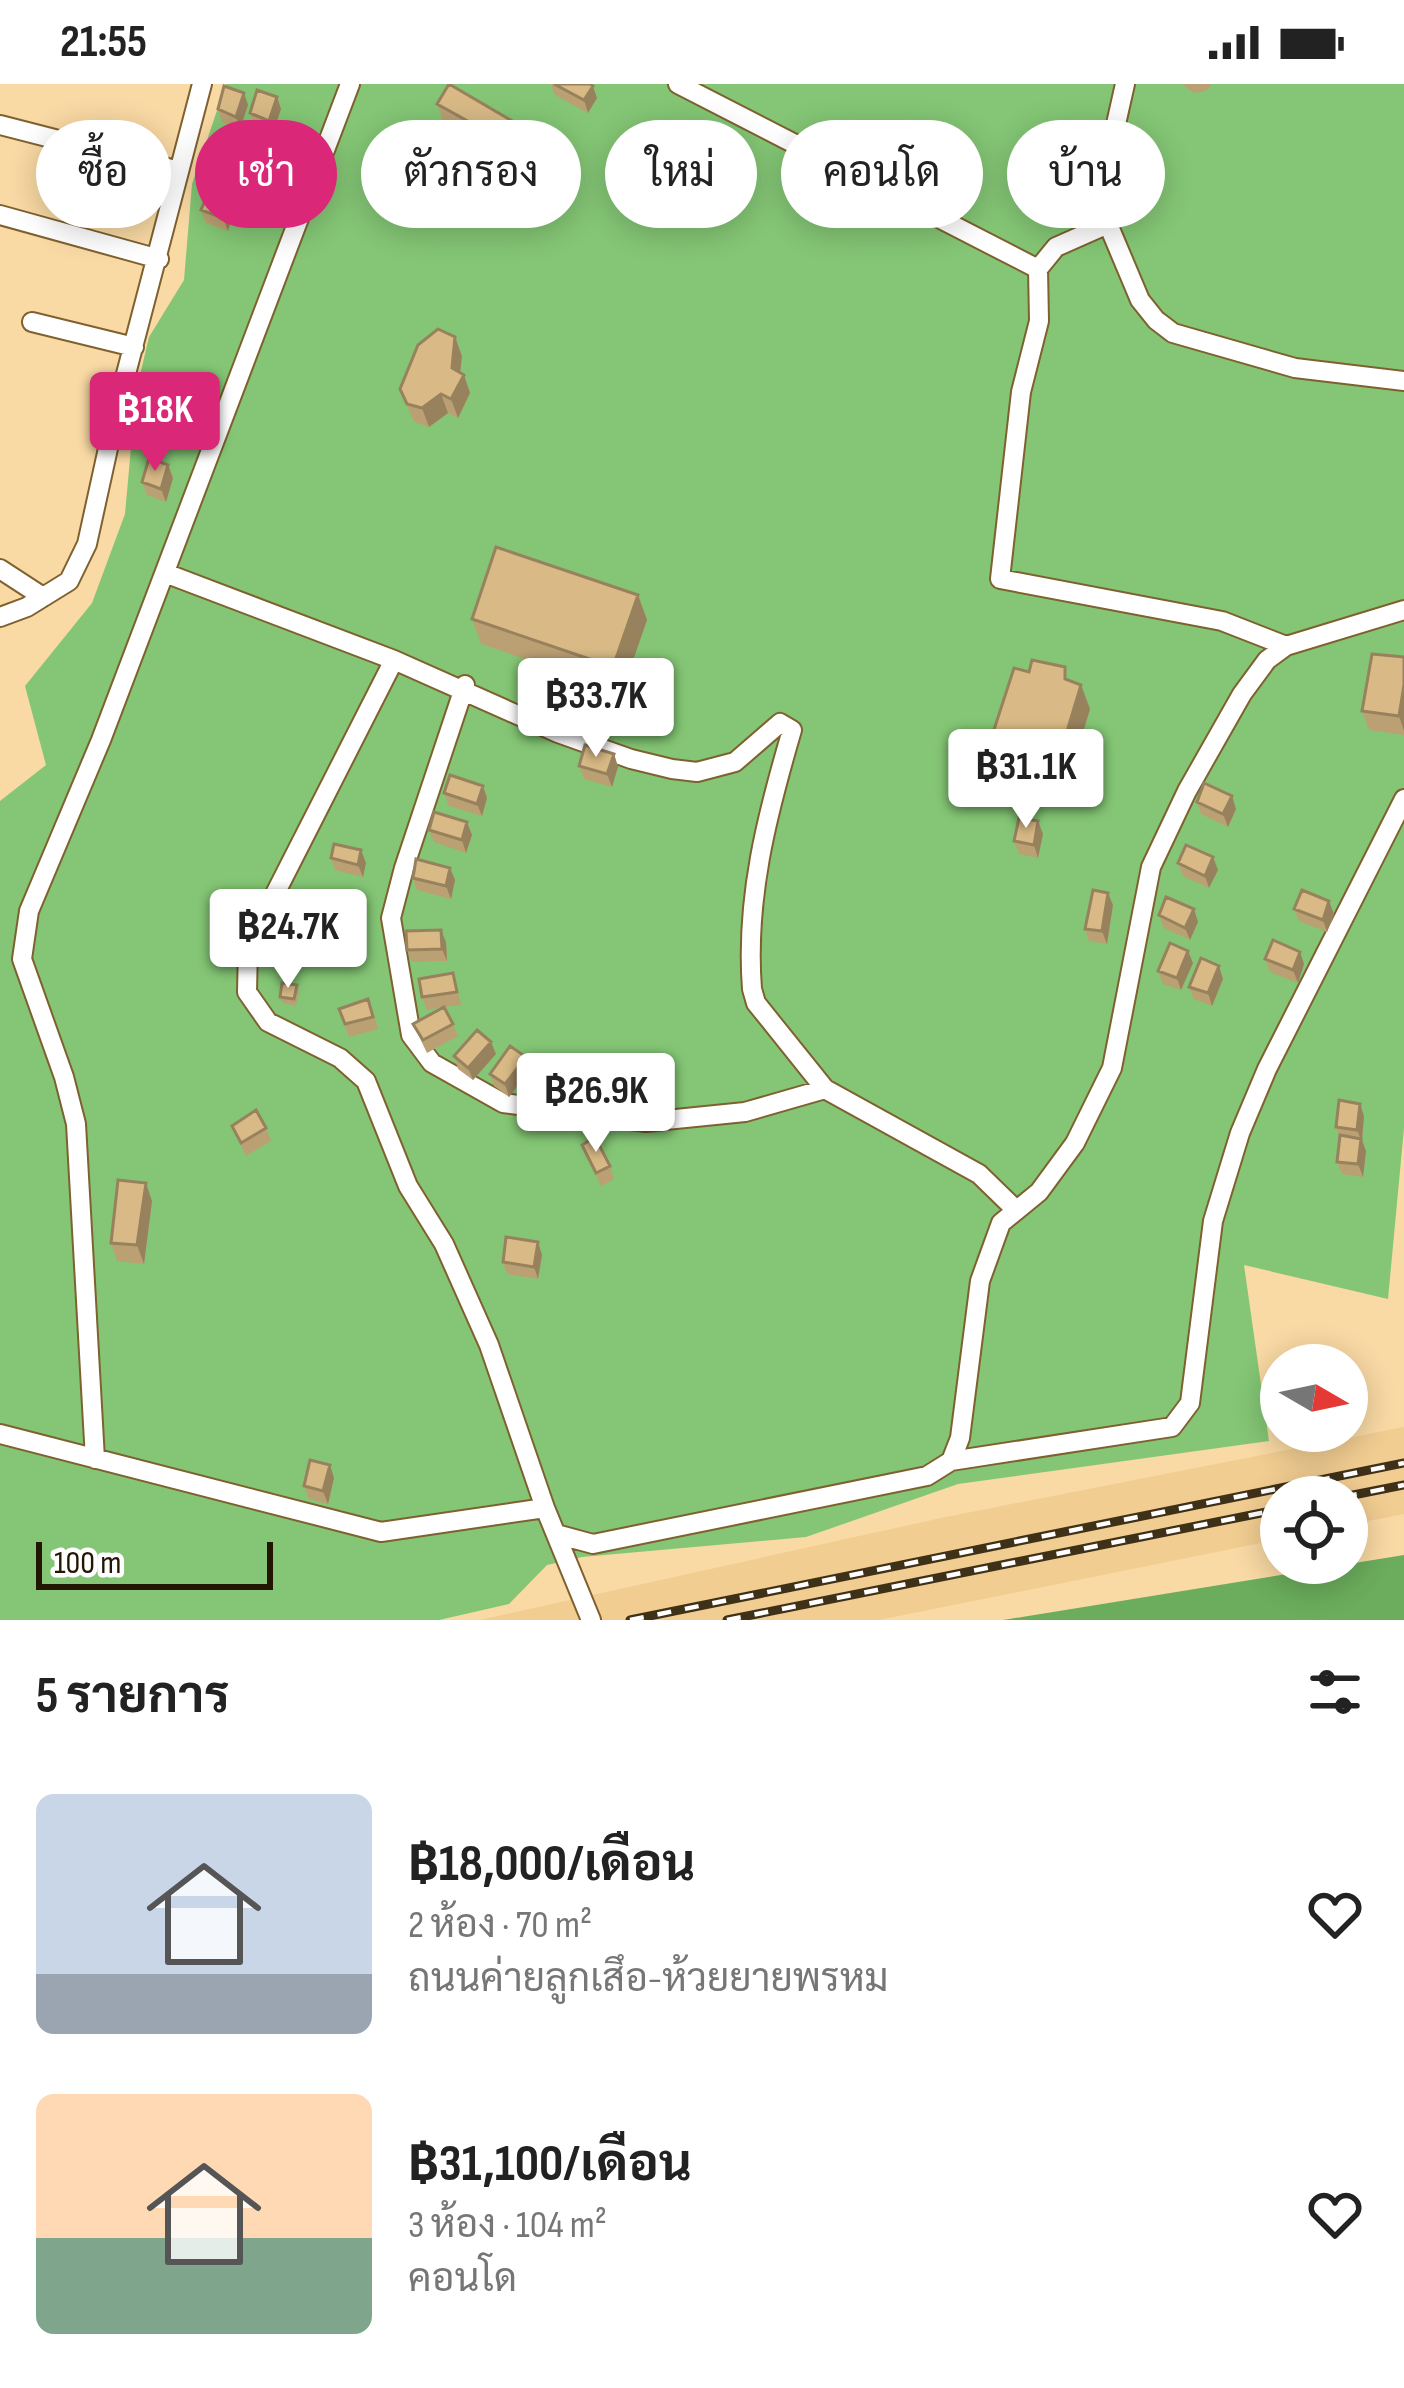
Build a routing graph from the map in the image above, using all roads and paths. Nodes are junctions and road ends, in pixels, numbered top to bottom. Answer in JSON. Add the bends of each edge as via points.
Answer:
{"nodes":[{"id":1,"x":202,"y":84,"type":"edge"},
{"id":2,"x":350,"y":84,"type":"edge"},
{"id":3,"x":678,"y":84,"type":"edge"},
{"id":4,"x":1125,"y":84,"type":"edge"},
{"id":5,"x":1117,"y":120,"type":"edge"},
{"id":6,"x":0,"y":125,"type":"edge"},
{"id":7,"x":179,"y":171,"type":"junction"},
{"id":8,"x":0,"y":215,"type":"edge"},
{"id":9,"x":1099,"y":228,"type":"edge"},
{"id":10,"x":1110,"y":228,"type":"edge"},
{"id":11,"x":158,"y":259,"type":"junction"},
{"id":12,"x":1038,"y":268,"type":"junction"},
{"id":13,"x":32,"y":322,"type":"dead end"},
{"id":14,"x":134,"y":347,"type":"junction"},
{"id":15,"x":1404,"y":381,"type":"edge"},
{"id":16,"x":0,"y":569,"type":"edge"},
{"id":17,"x":165,"y":573,"type":"junction"},
{"id":18,"x":44,"y":597,"type":"junction"},
{"id":19,"x":1404,"y":610,"type":"edge"},
{"id":20,"x":0,"y":617,"type":"edge"},
{"id":21,"x":1286,"y":646,"type":"junction"},
{"id":22,"x":394,"y":660,"type":"junction"},
{"id":23,"x":464,"y":687,"type":"junction"},
{"id":24,"x":1404,"y":799,"type":"edge"},
{"id":25,"x":825,"y":1089,"type":"junction"},
{"id":26,"x":1015,"y":1209,"type":"junction"},
{"id":27,"x":0,"y":1434,"type":"edge"},
{"id":28,"x":95,"y":1459,"type":"junction"},
{"id":29,"x":951,"y":1461,"type":"junction"},
{"id":30,"x":545,"y":1508,"type":"junction"},
{"id":31,"x":556,"y":1534,"type":"junction"},
{"id":32,"x":590,"y":1620,"type":"edge"}],
"edges":[{"from":1,"to":7,"type":"street"},
{"from":2,"to":17,"type":"street"},
{"from":3,"to":12,"type":"street"},
{"from":4,"to":5,"type":"street"},
{"from":6,"to":7,"type":"street"},
{"from":7,"to":11,"type":"street"},
{"from":8,"to":11,"type":"street"},
{"from":9,"to":12,"type":"street","via":[[1056,247]]},
{"from":10,"to":15,"type":"street","via":[[1140,300],[1174,332],[1295,368]]},
{"from":11,"to":14,"type":"street"},
{"from":12,"to":21,"type":"street","via":[[1039,321],[1021,392],[1000,579],[1222,621]]},
{"from":13,"to":14,"type":"street"},
{"from":14,"to":18,"type":"street","via":[[87,544],[69,581]]},
{"from":16,"to":18,"type":"street"},
{"from":17,"to":22,"type":"street"},
{"from":17,"to":28,"type":"street","via":[[22,937],[29,988],[76,1124]]},
{"from":18,"to":20,"type":"street"},
{"from":19,"to":21,"type":"street"},
{"from":21,"to":26,"type":"street","via":[[1242,694],[1186,791],[1151,867],[1112,1068],[1075,1143],[1039,1192]]},
{"from":22,"to":23,"type":"street"},
{"from":22,"to":30,"type":"street","via":[[248,946],[247,992],[268,1022],[340,1058],[366,1081],[408,1186],[489,1345]]},
{"from":23,"to":25,"type":"street","via":[[632,760],[697,772],[735,762],[780,723],[792,730],[757,866],[752,989]]},
{"from":23,"to":25,"type":"street","via":[[391,919],[410,1035],[433,1064],[503,1103],[646,1122],[745,1112]]},
{"from":24,"to":29,"type":"street","via":[[1240,1133],[1213,1221],[1190,1403],[1172,1427]]},
{"from":25,"to":26,"type":"street","via":[[979,1174]]},
{"from":26,"to":29,"type":"street","via":[[1001,1223],[980,1281]]},
{"from":27,"to":28,"type":"street"},
{"from":28,"to":30,"type":"street","via":[[382,1532]]},
{"from":29,"to":31,"type":"street","via":[[927,1476],[593,1544]]},
{"from":30,"to":31,"type":"street"},
{"from":31,"to":32,"type":"street"}]}
